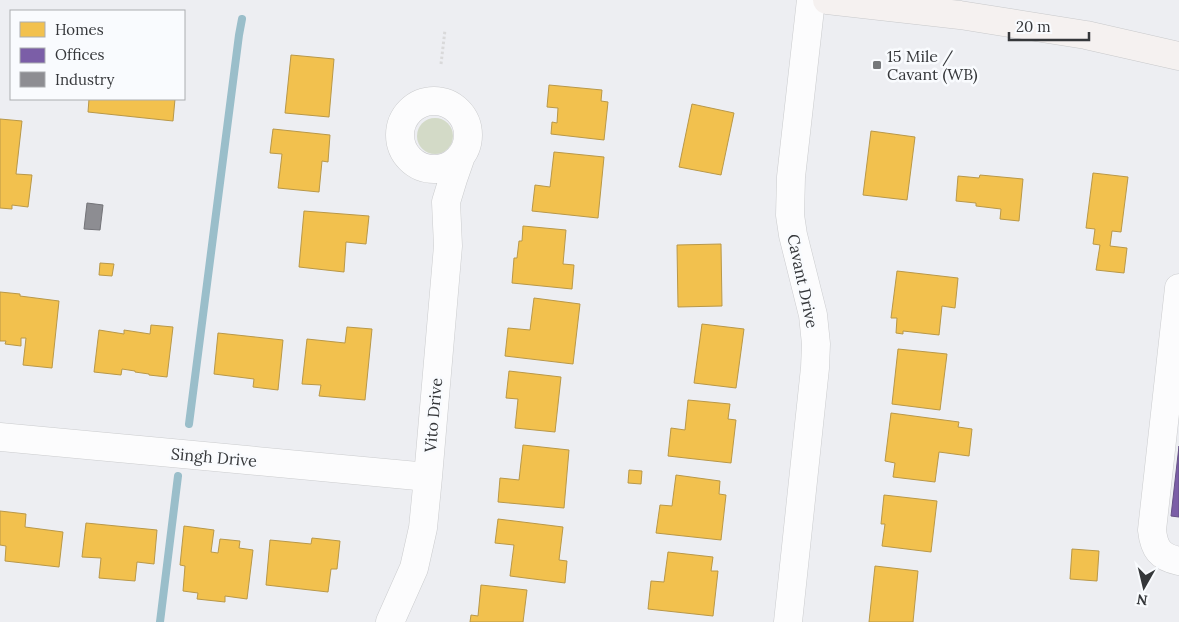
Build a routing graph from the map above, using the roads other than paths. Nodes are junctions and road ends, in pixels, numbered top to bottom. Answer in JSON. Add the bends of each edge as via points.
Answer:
{"nodes":[{"id":1,"x":811,"y":0,"type":"edge"},
{"id":2,"x":827,"y":0,"type":"edge"},
{"id":3,"x":864,"y":2,"type":"edge"},
{"id":4,"x":1179,"y":56,"type":"edge"},
{"id":5,"x":460,"y":159,"type":"junction"},
{"id":6,"x":418,"y":166,"type":"junction"},
{"id":7,"x":446,"y":202,"type":"junction"},
{"id":8,"x":1179,"y":288,"type":"edge"},
{"id":9,"x":0,"y":438,"type":"edge"},
{"id":10,"x":428,"y":476,"type":"junction"},
{"id":11,"x":1179,"y":561,"type":"edge"},
{"id":12,"x":390,"y":622,"type":"edge"},
{"id":13,"x":788,"y":622,"type":"edge"}],
"edges":[{"from":1,"to":13,"type":"street","name":"Cavant Drive","via":[[791,177],[790,215],[813,315],[816,344]]},
{"from":2,"to":3,"type":"main road"},
{"from":3,"to":4,"type":"main road","via":[[1076,33]]},
{"from":5,"to":6,"type":"street","via":[[440,170]]},
{"from":5,"to":6,"type":"street","name":"Vito Drive","via":[[468,143],[468,125],[454,107],[431,101],[411,110],[400,129],[403,150]]},
{"from":5,"to":7,"type":"street","name":"Vito Drive"},
{"from":6,"to":7,"type":"street","name":"Vito Drive","via":[[437,183]]},
{"from":7,"to":10,"type":"street","name":"Vito Drive","via":[[448,246]]},
{"from":8,"to":11,"type":"street","via":[[1152,530],[1160,552],[1168,559]]},
{"from":9,"to":10,"type":"street","name":"Singh Drive"},
{"from":10,"to":12,"type":"street","name":"Vito Drive","via":[[414,568]]}]}
